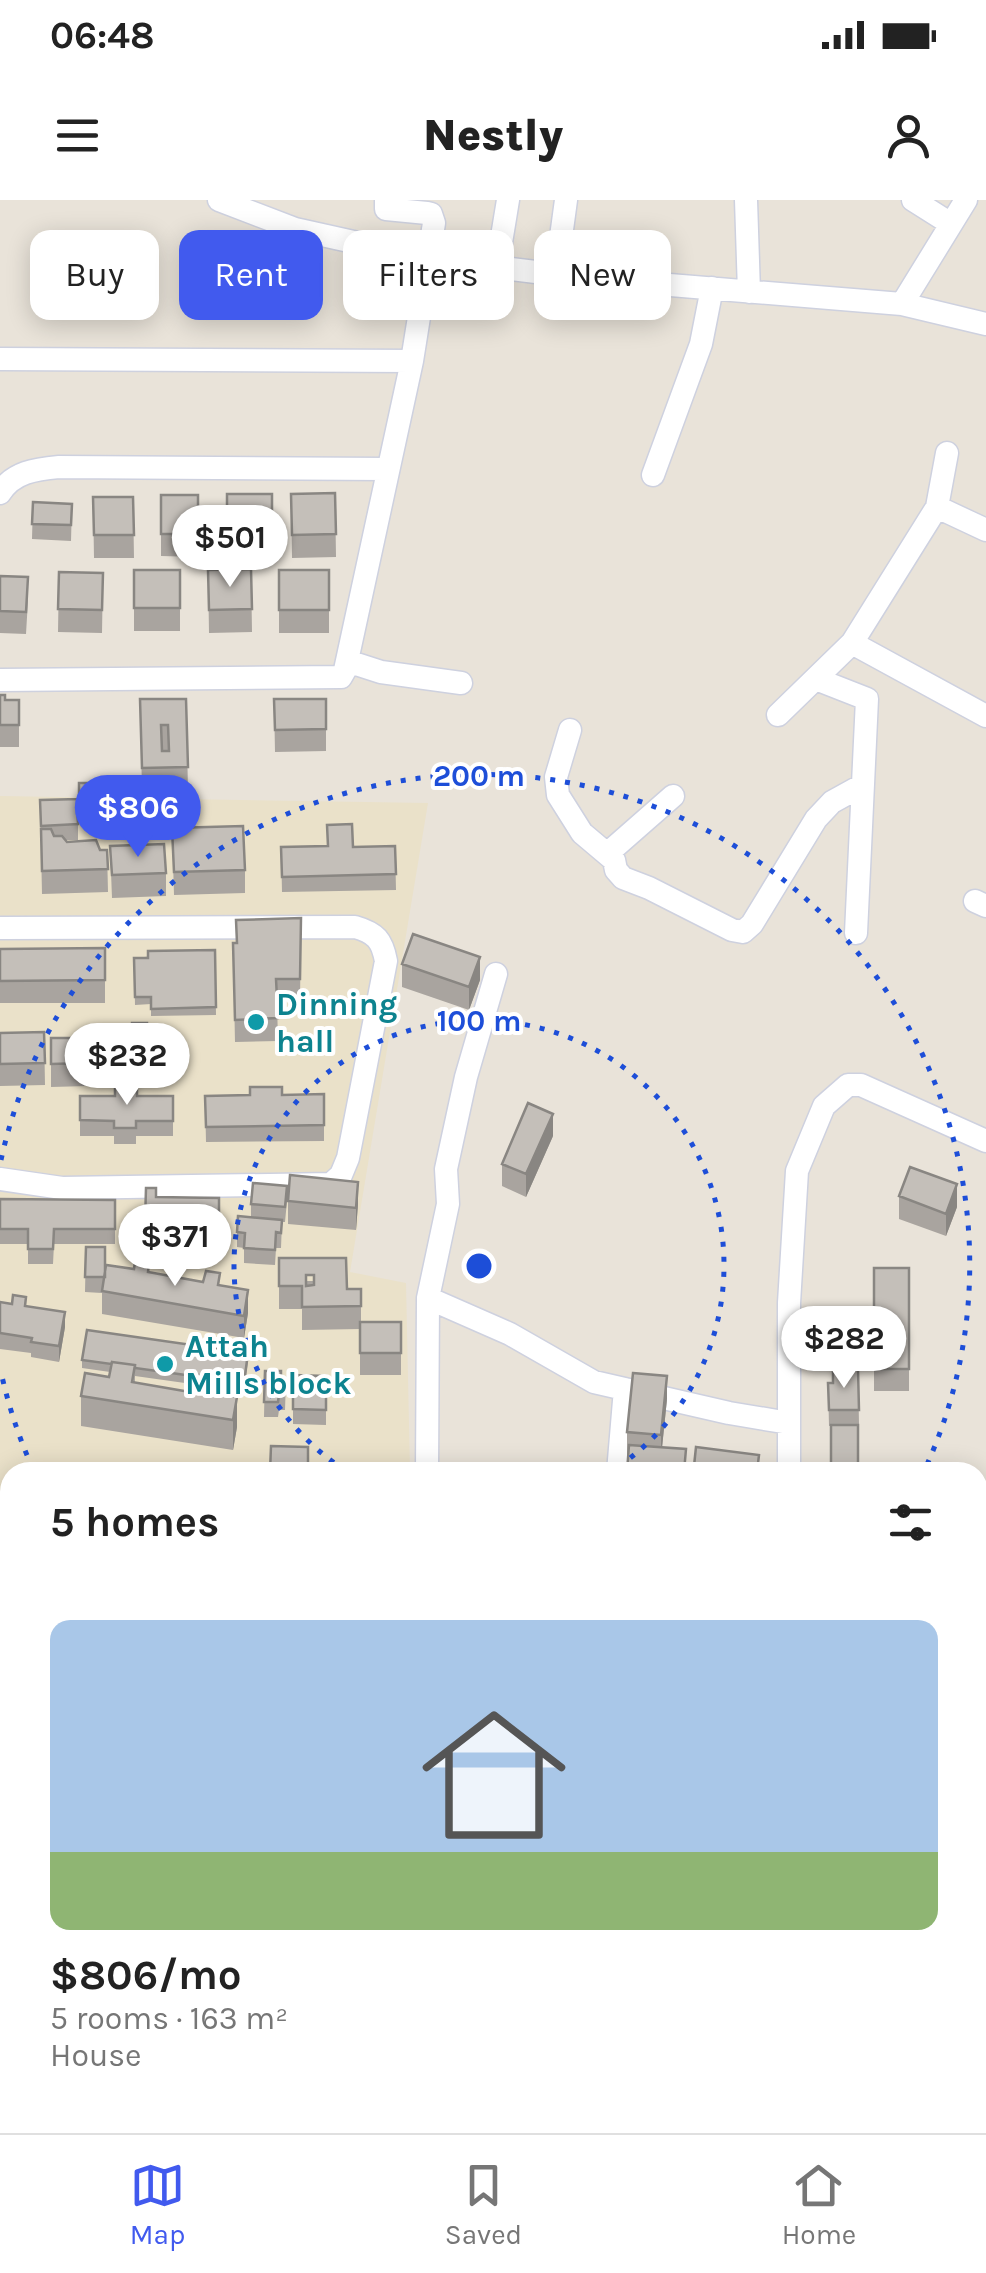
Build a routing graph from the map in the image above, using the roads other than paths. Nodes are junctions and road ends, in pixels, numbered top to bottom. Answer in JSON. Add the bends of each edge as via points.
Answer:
{"nodes":[{"id":1,"x":386,"y":200,"type":"edge"},
{"id":2,"x":508,"y":200,"type":"edge"},
{"id":3,"x":566,"y":200,"type":"edge"},
{"id":4,"x":746,"y":200,"type":"edge"},
{"id":5,"x":913,"y":200,"type":"edge"},
{"id":6,"x":966,"y":200,"type":"edge"},
{"id":7,"x":229,"y":202,"type":"edge"},
{"id":8,"x":951,"y":224,"type":"junction"},
{"id":9,"x":433,"y":230,"type":"edge"},
{"id":10,"x":504,"y":230,"type":"edge"},
{"id":11,"x":562,"y":230,"type":"edge"},
{"id":12,"x":343,"y":234,"type":"edge"},
{"id":13,"x":671,"y":284,"type":"edge"},
{"id":14,"x":712,"y":288,"type":"junction"},
{"id":15,"x":749,"y":292,"type":"junction"},
{"id":16,"x":902,"y":304,"type":"junction"},
{"id":17,"x":419,"y":320,"type":"edge"},
{"id":18,"x":986,"y":324,"type":"edge"},
{"id":19,"x":0,"y":359,"type":"edge"},
{"id":20,"x":412,"y":361,"type":"junction"},
{"id":21,"x":947,"y":453,"type":"dead end"},
{"id":22,"x":387,"y":469,"type":"junction"},
{"id":23,"x":653,"y":475,"type":"dead end"},
{"id":24,"x":0,"y":493,"type":"edge"},
{"id":25,"x":938,"y":507,"type":"junction"},
{"id":26,"x":986,"y":530,"type":"edge"},
{"id":27,"x":852,"y":643,"type":"junction"},
{"id":28,"x":347,"y":661,"type":"junction"},
{"id":29,"x":888,"y":663,"type":"junction"},
{"id":30,"x":816,"y":679,"type":"junction"},
{"id":31,"x":0,"y":680,"type":"edge"},
{"id":32,"x":461,"y":683,"type":"dead end"},
{"id":33,"x":867,"y":699,"type":"junction"},
{"id":34,"x":778,"y":715,"type":"dead end"},
{"id":35,"x":986,"y":716,"type":"edge"},
{"id":36,"x":570,"y":730,"type":"dead end"},
{"id":37,"x":861,"y":786,"type":"junction"},
{"id":38,"x":673,"y":796,"type":"dead end"},
{"id":39,"x":608,"y":853,"type":"junction"},
{"id":40,"x":0,"y":928,"type":"edge"},
{"id":41,"x":856,"y":934,"type":"dead end"},
{"id":42,"x":496,"y":974,"type":"dead end"},
{"id":43,"x":986,"y":1141,"type":"edge"},
{"id":44,"x":0,"y":1179,"type":"edge"},
{"id":45,"x":428,"y":1298,"type":"junction"},
{"id":46,"x":625,"y":1389,"type":"junction"},
{"id":47,"x":789,"y":1423,"type":"junction"},
{"id":48,"x":427,"y":1462,"type":"edge"},
{"id":49,"x":619,"y":1462,"type":"edge"},
{"id":50,"x":789,"y":1462,"type":"edge"}],
"edges":[{"from":1,"to":9,"type":"street","via":[[386,209],[432,214]]},
{"from":2,"to":10,"type":"street"},
{"from":3,"to":11,"type":"street"},
{"from":4,"to":15,"type":"street"},
{"from":5,"to":8,"type":"street"},
{"from":6,"to":8,"type":"street"},
{"from":7,"to":12,"type":"street","via":[[296,229]]},
{"from":8,"to":16,"type":"street"},
{"from":13,"to":14,"type":"street"},
{"from":14,"to":15,"type":"street"},
{"from":14,"to":23,"type":"street","via":[[701,344]]},
{"from":15,"to":16,"type":"street"},
{"from":16,"to":18,"type":"street"},
{"from":17,"to":20,"type":"street"},
{"from":19,"to":20,"type":"street"},
{"from":20,"to":22,"type":"street"},
{"from":21,"to":25,"type":"street"},
{"from":22,"to":24,"type":"street","via":[[59,467],[30,470]]},
{"from":22,"to":28,"type":"street"},
{"from":25,"to":26,"type":"street"},
{"from":25,"to":27,"type":"street"},
{"from":27,"to":29,"type":"street"},
{"from":27,"to":30,"type":"street"},
{"from":28,"to":31,"type":"street","via":[[333,678]]},
{"from":28,"to":32,"type":"street"},
{"from":29,"to":33,"type":"street"},
{"from":29,"to":35,"type":"street"},
{"from":30,"to":33,"type":"street"},
{"from":30,"to":34,"type":"street"},
{"from":33,"to":37,"type":"street"},
{"from":36,"to":39,"type":"street","via":[[556,777],[558,795],[582,833]]},
{"from":37,"to":39,"type":"street","via":[[816,819],[743,932],[622,878]]},
{"from":37,"to":41,"type":"street"},
{"from":38,"to":39,"type":"street"},
{"from":40,"to":44,"type":"street","via":[[356,927],[374,933],[386,961],[348,1158],[331,1184],[62,1188]]},
{"from":42,"to":45,"type":"street","via":[[446,1169],[448,1204]]},
{"from":43,"to":47,"type":"street","via":[[862,1085],[848,1086],[824,1106],[797,1170]]},
{"from":45,"to":46,"type":"street","via":[[594,1382]]},
{"from":45,"to":48,"type":"street"},
{"from":46,"to":47,"type":"street"},
{"from":46,"to":49,"type":"street"},
{"from":47,"to":50,"type":"street"}]}
